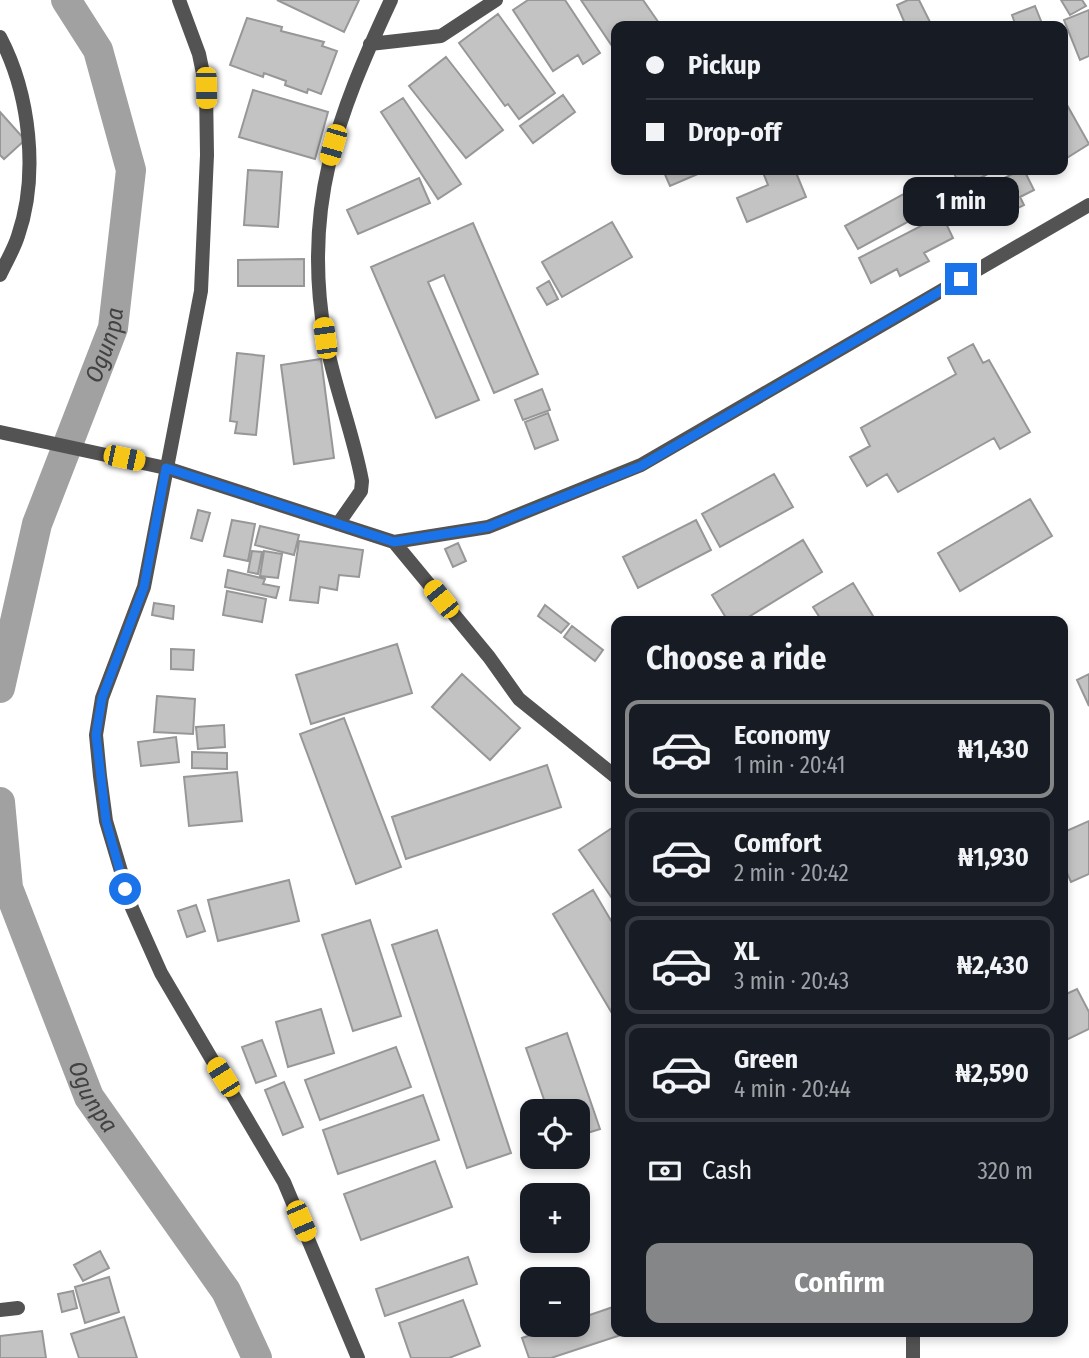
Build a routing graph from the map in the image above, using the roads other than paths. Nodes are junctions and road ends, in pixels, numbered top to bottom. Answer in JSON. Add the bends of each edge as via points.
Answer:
{"nodes":[{"id":1,"x":179,"y":0,"type":"edge"},
{"id":2,"x":391,"y":0,"type":"edge"},
{"id":3,"x":496,"y":0,"type":"edge"},
{"id":4,"x":0,"y":37,"type":"edge"},
{"id":5,"x":370,"y":44,"type":"junction"},
{"id":6,"x":1089,"y":205,"type":"edge"},
{"id":7,"x":0,"y":275,"type":"edge"},
{"id":8,"x":0,"y":432,"type":"edge"},
{"id":9,"x":166,"y":468,"type":"junction"},
{"id":10,"x":338,"y":524,"type":"junction"},
{"id":11,"x":394,"y":542,"type":"junction"},
{"id":12,"x":611,"y":773,"type":"edge"},
{"id":13,"x":18,"y":1308,"type":"dead end"},
{"id":14,"x":0,"y":1310,"type":"edge"},
{"id":15,"x":913,"y":1337,"type":"edge"},
{"id":16,"x":358,"y":1358,"type":"edge"},
{"id":17,"x":913,"y":1358,"type":"edge"}],
"edges":[{"from":1,"to":9,"type":"street","via":[[206,88],[207,155],[201,291]]},
{"from":2,"to":5,"type":"street"},
{"from":3,"to":5,"type":"street","via":[[440,36]]},
{"from":4,"to":7,"type":"street","via":[[24,106],[30,174],[19,235]]},
{"from":5,"to":10,"type":"street","via":[[335,137],[317,227],[325,338],[362,481]]},
{"from":6,"to":11,"type":"street","via":[[641,466],[488,527]]},
{"from":8,"to":9,"type":"street"},
{"from":9,"to":10,"type":"street"},
{"from":9,"to":16,"type":"street","via":[[144,587],[102,698],[96,735],[106,821],[128,895],[161,973],[284,1181]]},
{"from":10,"to":11,"type":"street"},
{"from":11,"to":12,"type":"street","via":[[519,699]]},
{"from":13,"to":14,"type":"street"},
{"from":15,"to":17,"type":"street"}]}
